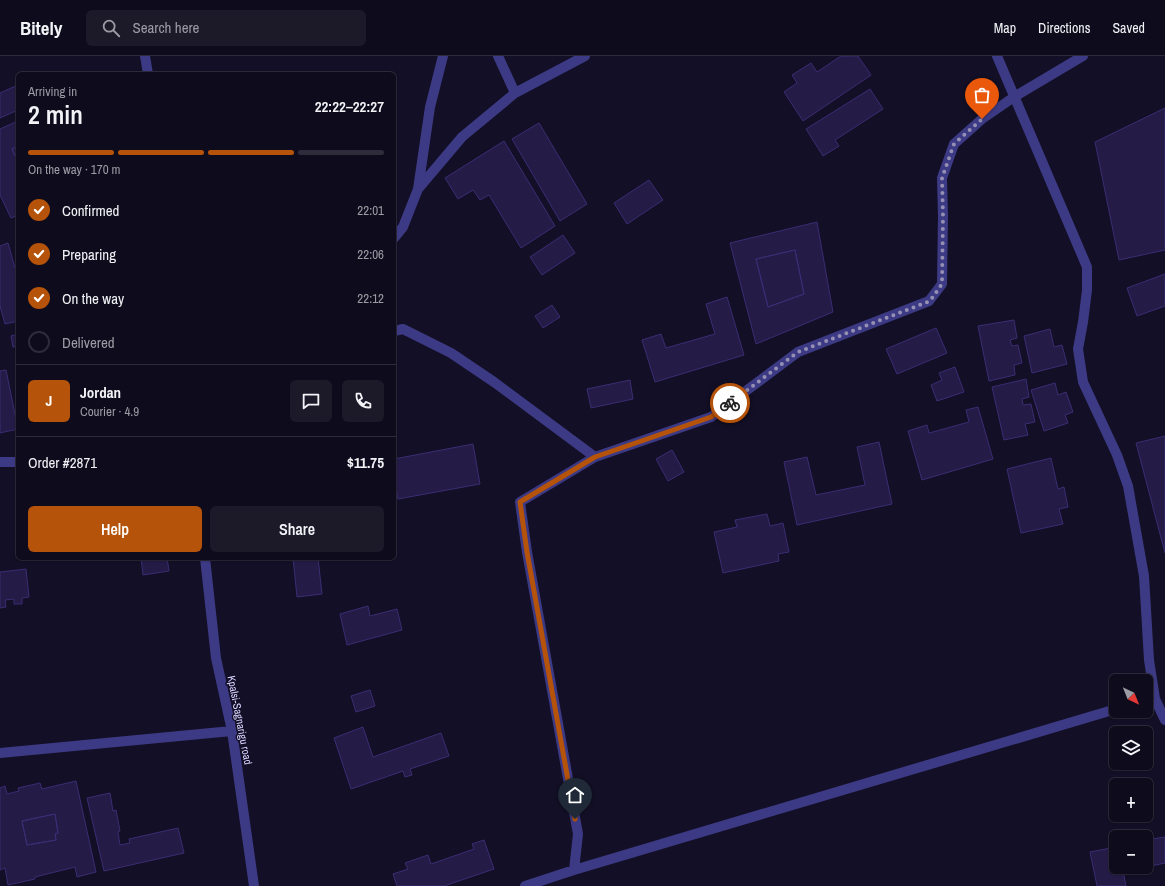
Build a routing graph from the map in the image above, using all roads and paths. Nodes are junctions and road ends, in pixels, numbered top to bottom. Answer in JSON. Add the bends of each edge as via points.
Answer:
{"nodes":[{"id":1,"x":145,"y":56,"type":"edge"},
{"id":2,"x":443,"y":56,"type":"edge"},
{"id":3,"x":498,"y":56,"type":"edge"},
{"id":4,"x":585,"y":56,"type":"edge"},
{"id":5,"x":997,"y":56,"type":"edge"},
{"id":6,"x":1083,"y":56,"type":"edge"},
{"id":7,"x":148,"y":72,"type":"edge"},
{"id":8,"x":515,"y":93,"type":"junction"},
{"id":9,"x":1014,"y":97,"type":"junction"},
{"id":10,"x":418,"y":189,"type":"junction"},
{"id":11,"x":396,"y":236,"type":"edge"},
{"id":12,"x":396,"y":331,"type":"edge"},
{"id":13,"x":595,"y":457,"type":"junction"},
{"id":14,"x":0,"y":462,"type":"edge"},
{"id":15,"x":16,"y":462,"type":"edge"},
{"id":16,"x":205,"y":560,"type":"edge"},
{"id":17,"x":1149,"y":674,"type":"edge"},
{"id":18,"x":1153,"y":704,"type":"edge"},
{"id":19,"x":1109,"y":711,"type":"edge"},
{"id":20,"x":1165,"y":720,"type":"edge"},
{"id":21,"x":232,"y":731,"type":"junction"},
{"id":22,"x":0,"y":752,"type":"edge"},
{"id":23,"x":574,"y":870,"type":"junction"},
{"id":24,"x":254,"y":886,"type":"edge"},
{"id":25,"x":525,"y":886,"type":"edge"}],
"edges":[{"from":1,"to":7,"type":"street"},
{"from":2,"to":10,"type":"street","via":[[430,107]]},
{"from":3,"to":8,"type":"street"},
{"from":4,"to":8,"type":"street"},
{"from":5,"to":9,"type":"street"},
{"from":6,"to":9,"type":"street"},
{"from":8,"to":10,"type":"street","via":[[462,137]]},
{"from":9,"to":13,"type":"street","via":[[982,119],[954,144],[942,178],[942,284],[930,301],[798,352],[711,417]]},
{"from":9,"to":17,"type":"street","via":[[1087,267],[1084,322],[1078,349],[1083,382],[1117,455],[1128,486],[1144,576]]},
{"from":10,"to":11,"type":"street","via":[[403,227]]},
{"from":12,"to":13,"type":"street","via":[[403,329],[451,353]]},
{"from":13,"to":23,"type":"street","via":[[520,502],[578,834]]},
{"from":14,"to":15,"type":"street"},
{"from":16,"to":21,"type":"street","name":"Kpalsi-Sagnarigu road","via":[[216,658]]},
{"from":18,"to":20,"type":"street"},
{"from":19,"to":23,"type":"street"},
{"from":21,"to":22,"type":"street"},
{"from":21,"to":24,"type":"street","name":"Kpalsi-Sagnarigu road"},
{"from":23,"to":25,"type":"street"}]}
